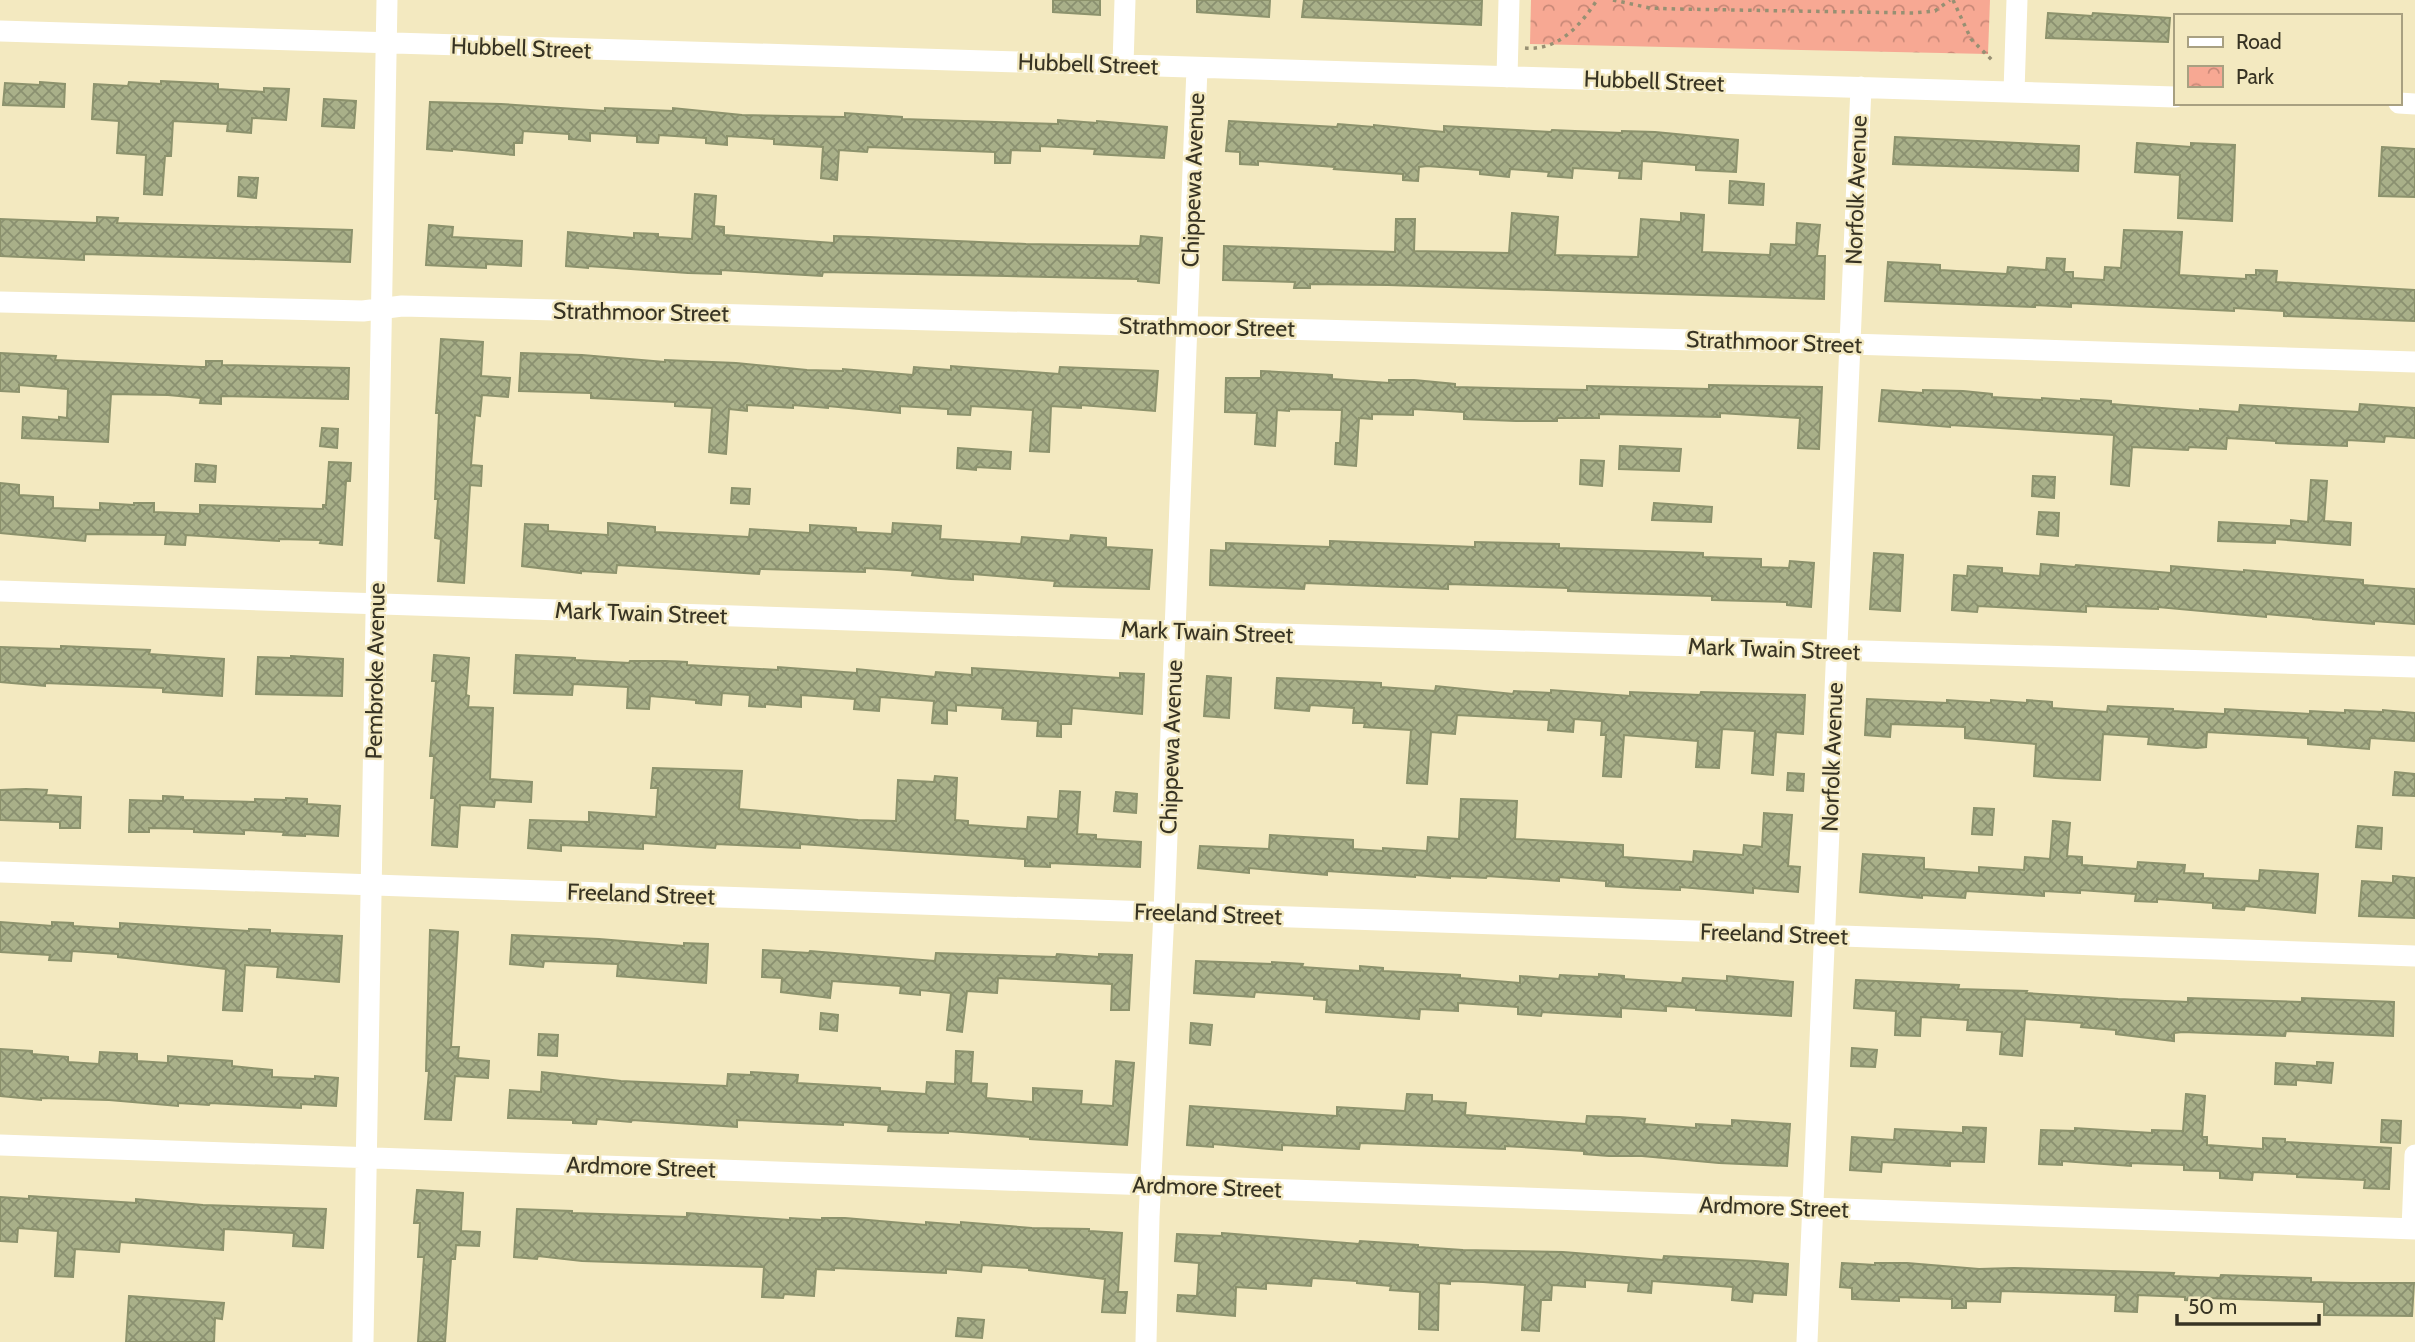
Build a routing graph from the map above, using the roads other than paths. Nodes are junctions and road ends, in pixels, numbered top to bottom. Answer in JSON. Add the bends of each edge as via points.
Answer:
{"nodes":[{"id":1,"x":387,"y":0,"type":"edge"},
{"id":2,"x":1125,"y":0,"type":"edge"},
{"id":3,"x":1509,"y":0,"type":"edge"},
{"id":4,"x":2017,"y":0,"type":"edge"},
{"id":5,"x":0,"y":31,"type":"edge"},
{"id":6,"x":386,"y":43,"type":"junction"},
{"id":7,"x":1123,"y":65,"type":"junction"},
{"id":8,"x":1197,"y":68,"type":"junction"},
{"id":9,"x":1507,"y":77,"type":"junction"},
{"id":10,"x":1861,"y":88,"type":"junction"},
{"id":11,"x":2014,"y":92,"type":"junction"},
{"id":12,"x":2174,"y":97,"type":"edge"},
{"id":13,"x":0,"y":302,"type":"edge"},
{"id":14,"x":381,"y":309,"type":"junction"},
{"id":15,"x":1188,"y":326,"type":"junction"},
{"id":16,"x":1850,"y":344,"type":"junction"},
{"id":17,"x":2415,"y":362,"type":"edge"},
{"id":18,"x":0,"y":591,"type":"edge"},
{"id":19,"x":377,"y":604,"type":"junction"},
{"id":20,"x":1176,"y":631,"type":"junction"},
{"id":21,"x":1837,"y":651,"type":"junction"},
{"id":22,"x":2415,"y":667,"type":"edge"},
{"id":23,"x":0,"y":872,"type":"edge"},
{"id":24,"x":372,"y":884,"type":"junction"},
{"id":25,"x":1164,"y":912,"type":"junction"},
{"id":26,"x":1825,"y":935,"type":"junction"},
{"id":27,"x":2415,"y":956,"type":"edge"},
{"id":28,"x":0,"y":1145,"type":"edge"},
{"id":29,"x":2415,"y":1156,"type":"edge"},
{"id":30,"x":366,"y":1158,"type":"junction"},
{"id":31,"x":1151,"y":1185,"type":"junction"},
{"id":32,"x":1813,"y":1209,"type":"junction"},
{"id":33,"x":2413,"y":1229,"type":"edge"},
{"id":34,"x":363,"y":1342,"type":"edge"},
{"id":35,"x":1146,"y":1342,"type":"edge"},
{"id":36,"x":1807,"y":1342,"type":"edge"}],
"edges":[{"from":1,"to":6,"type":"street","name":"Pembroke Avenue"},
{"from":2,"to":7,"type":"street"},
{"from":3,"to":9,"type":"street"},
{"from":4,"to":11,"type":"street"},
{"from":5,"to":6,"type":"street","name":"Hubbell Street"},
{"from":6,"to":7,"type":"street","name":"Hubbell Street"},
{"from":6,"to":14,"type":"street","name":"Pembroke Avenue"},
{"from":7,"to":8,"type":"street","name":"Hubbell Street"},
{"from":8,"to":9,"type":"street","name":"Hubbell Street"},
{"from":8,"to":15,"type":"street","name":"Chippewa Avenue"},
{"from":9,"to":10,"type":"street","name":"Hubbell Street"},
{"from":10,"to":11,"type":"street","name":"Hubbell Street"},
{"from":10,"to":16,"type":"street","name":"Norfolk Avenue"},
{"from":11,"to":12,"type":"street","name":"Hubbell Street"},
{"from":13,"to":14,"type":"street","name":"Strathmoor Street"},
{"from":14,"to":15,"type":"street","name":"Strathmoor Street"},
{"from":14,"to":19,"type":"street","name":"Pembroke Avenue"},
{"from":15,"to":16,"type":"street","name":"Strathmoor Street"},
{"from":15,"to":20,"type":"street","name":"Chippewa Avenue"},
{"from":16,"to":17,"type":"street","name":"Strathmoor Street"},
{"from":16,"to":21,"type":"street","name":"Norfolk Avenue"},
{"from":18,"to":19,"type":"street","name":"Mark Twain Street"},
{"from":19,"to":20,"type":"street","name":"Mark Twain Street"},
{"from":19,"to":24,"type":"street","name":"Pembroke Avenue"},
{"from":20,"to":21,"type":"street","name":"Mark Twain Street"},
{"from":20,"to":25,"type":"street","name":"Chippewa Avenue"},
{"from":21,"to":22,"type":"street","name":"Mark Twain Street"},
{"from":21,"to":26,"type":"street","name":"Norfolk Avenue"},
{"from":23,"to":24,"type":"street","name":"Freeland Street"},
{"from":24,"to":25,"type":"street","name":"Freeland Street"},
{"from":24,"to":30,"type":"street","name":"Pembroke Avenue"},
{"from":25,"to":26,"type":"street","name":"Freeland Street"},
{"from":25,"to":31,"type":"street","name":"Chippewa Avenue"},
{"from":26,"to":27,"type":"street","name":"Freeland Street"},
{"from":26,"to":32,"type":"street","name":"Norfolk Avenue"},
{"from":28,"to":30,"type":"street","name":"Ardmore Street"},
{"from":29,"to":33,"type":"street"},
{"from":30,"to":31,"type":"street","name":"Ardmore Street"},
{"from":30,"to":34,"type":"street","name":"Pembroke Avenue"},
{"from":31,"to":32,"type":"street","name":"Ardmore Street"},
{"from":31,"to":35,"type":"street","name":"Chippewa Avenue"},
{"from":32,"to":33,"type":"street","name":"Ardmore Street"},
{"from":32,"to":36,"type":"street","name":"Norfolk Avenue"}]}
